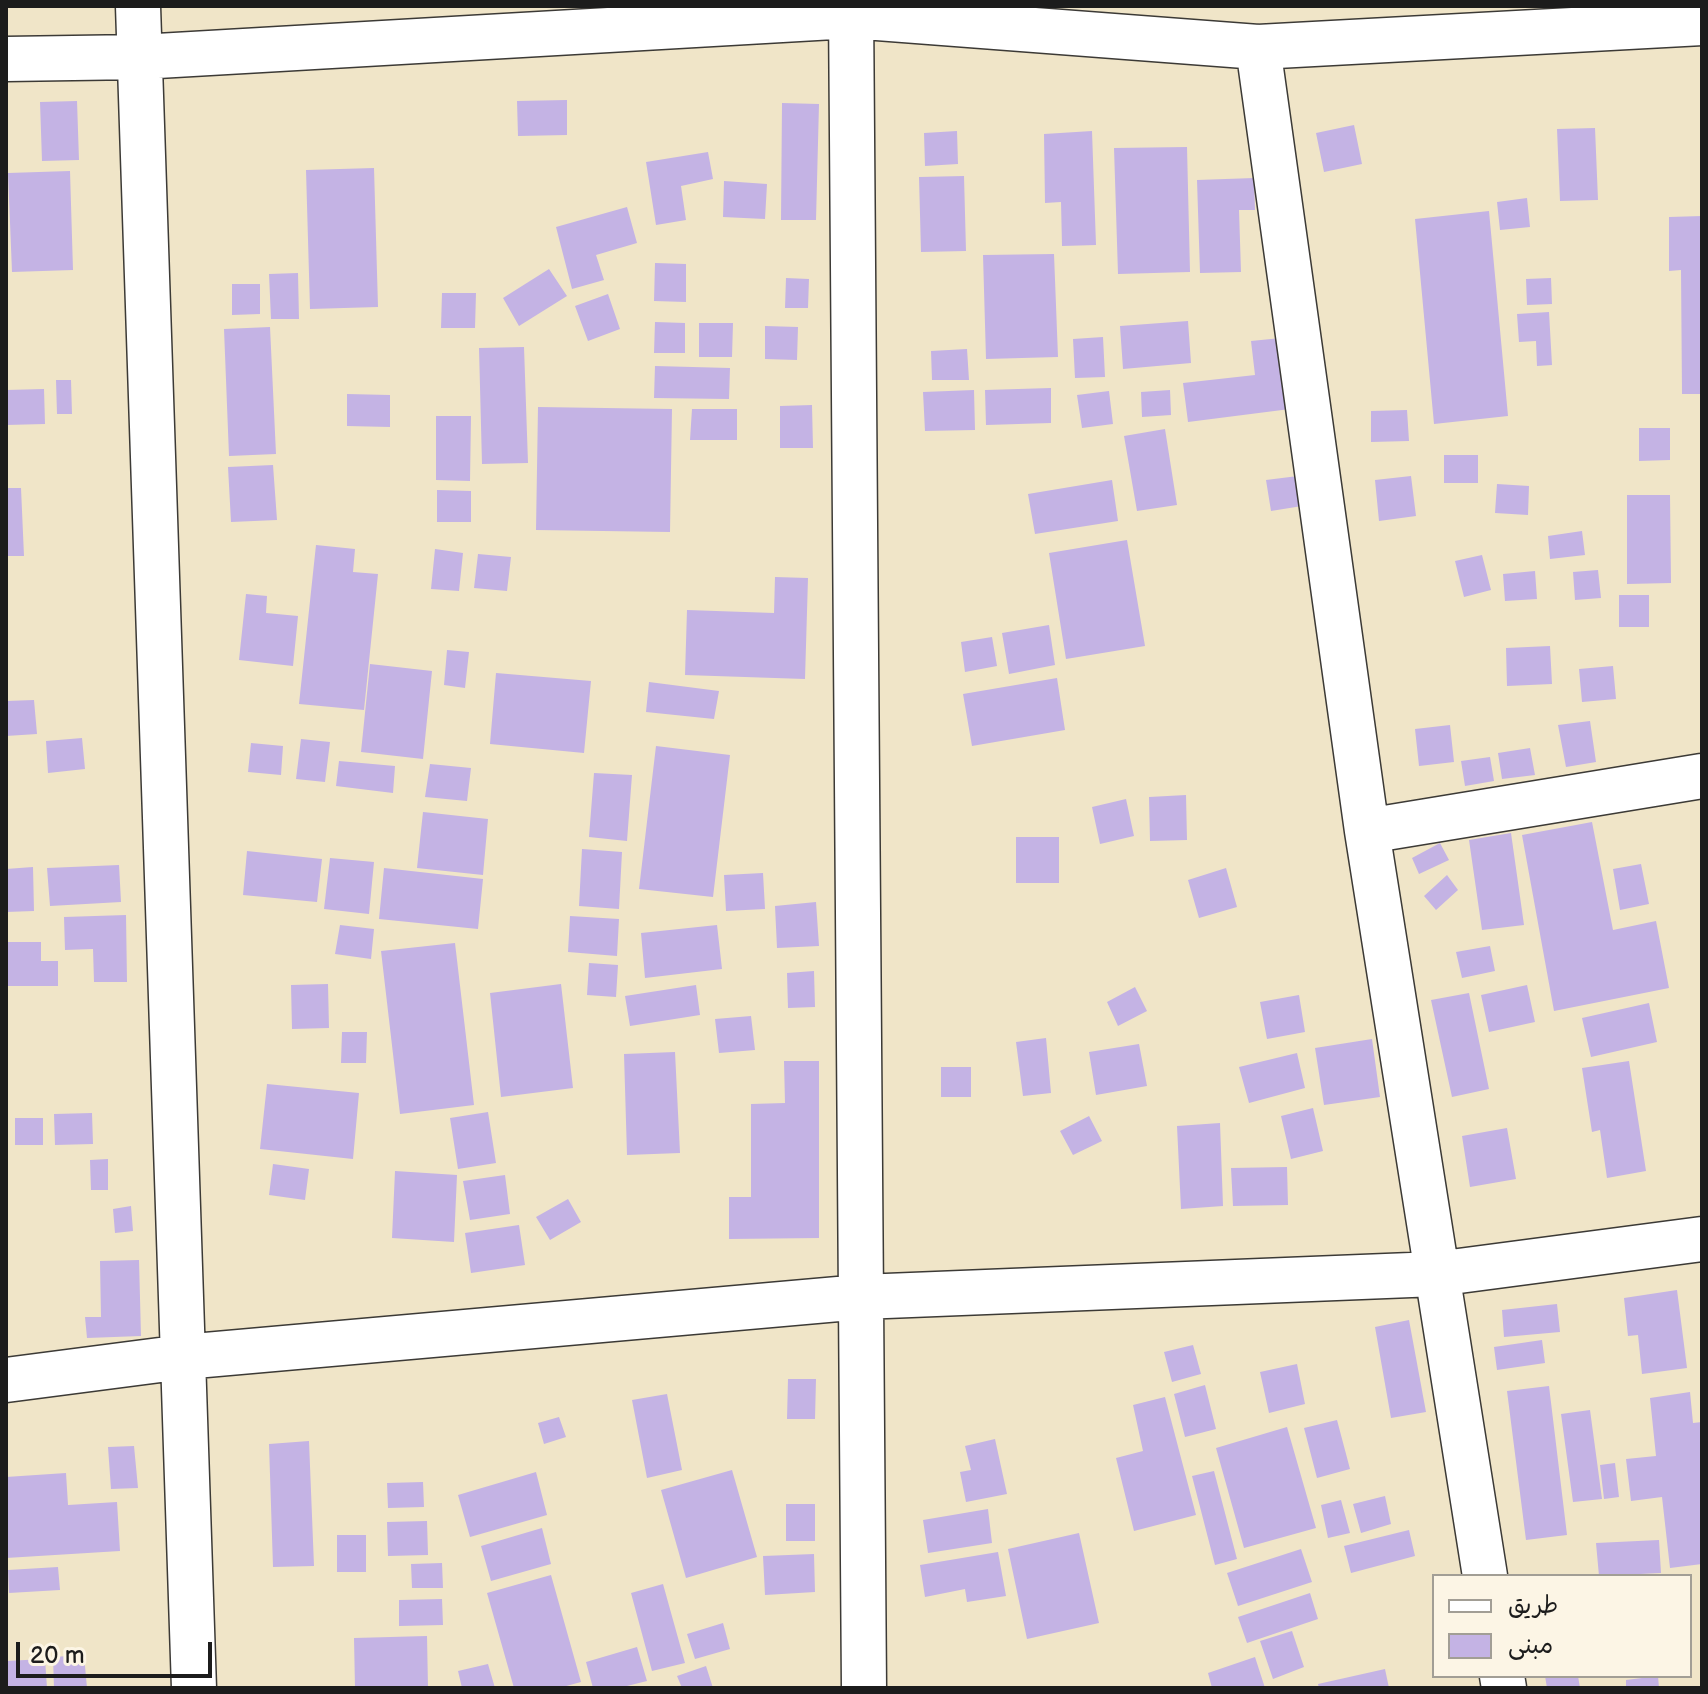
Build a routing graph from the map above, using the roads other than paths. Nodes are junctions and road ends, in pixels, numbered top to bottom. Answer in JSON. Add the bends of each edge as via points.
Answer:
{"nodes":[{"id":1,"x":138,"y":6,"type":"edge"},
{"id":2,"x":851,"y":11,"type":"edge"},
{"id":3,"x":1702,"y":23,"type":"edge"},
{"id":4,"x":1258,"y":47,"type":"junction"},
{"id":5,"x":140,"y":57,"type":"junction"},
{"id":6,"x":6,"y":59,"type":"edge"},
{"id":7,"x":1702,"y":776,"type":"edge"},
{"id":8,"x":1367,"y":831,"type":"junction"},
{"id":9,"x":1702,"y":1239,"type":"edge"},
{"id":10,"x":1436,"y":1274,"type":"junction"},
{"id":11,"x":861,"y":1297,"type":"junction"},
{"id":12,"x":183,"y":1357,"type":"junction"},
{"id":13,"x":6,"y":1380,"type":"edge"},
{"id":14,"x":1485,"y":1574,"type":"edge"},
{"id":15,"x":194,"y":1688,"type":"edge"},
{"id":16,"x":864,"y":1688,"type":"edge"}],
"edges":[{"from":1,"to":5,"type":"street"},
{"from":2,"to":4,"type":"street"},
{"from":2,"to":5,"type":"street"},
{"from":2,"to":11,"type":"street"},
{"from":3,"to":4,"type":"street"},
{"from":4,"to":8,"type":"street"},
{"from":5,"to":6,"type":"street"},
{"from":5,"to":12,"type":"street"},
{"from":7,"to":8,"type":"street"},
{"from":8,"to":10,"type":"street"},
{"from":9,"to":10,"type":"street"},
{"from":10,"to":11,"type":"street"},
{"from":10,"to":14,"type":"street"},
{"from":11,"to":12,"type":"street"},
{"from":11,"to":16,"type":"street"},
{"from":12,"to":13,"type":"street"},
{"from":12,"to":15,"type":"street"}]}
